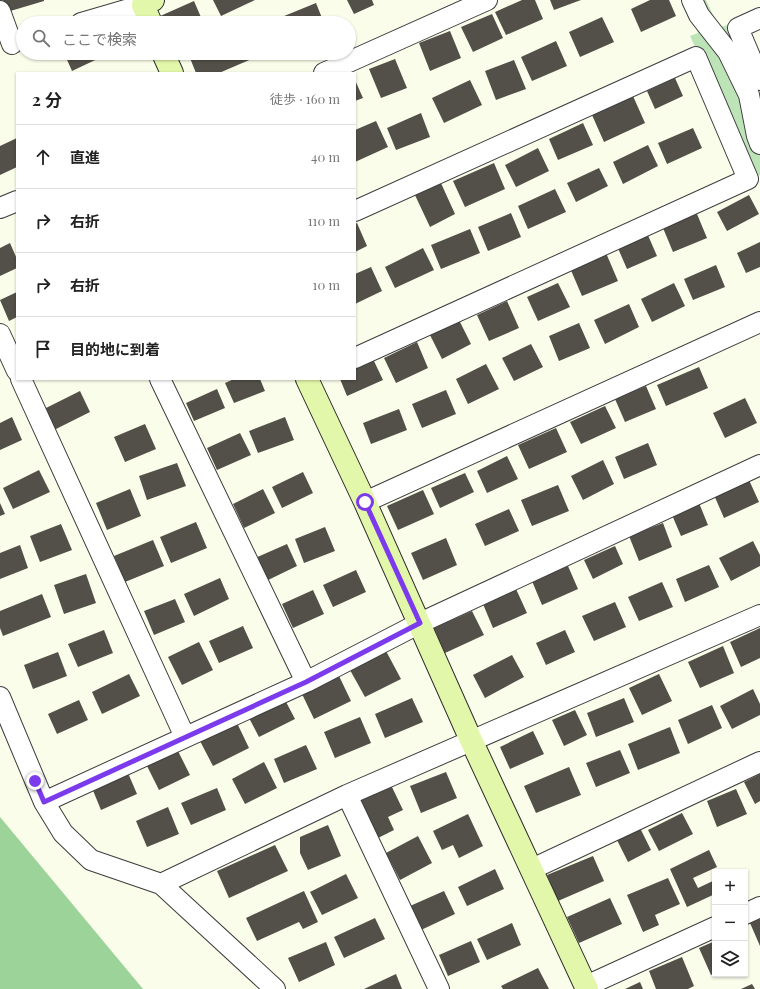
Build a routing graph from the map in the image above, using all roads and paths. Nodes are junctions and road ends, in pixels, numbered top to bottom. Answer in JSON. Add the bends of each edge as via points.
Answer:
{"nodes":[{"id":1,"x":487,"y":0,"type":"edge"},
{"id":2,"x":692,"y":0,"type":"edge"},
{"id":3,"x":147,"y":7,"type":"edge"},
{"id":4,"x":0,"y":11,"type":"edge"},
{"id":5,"x":110,"y":16,"type":"edge"},
{"id":6,"x":760,"y":18,"type":"edge"},
{"id":7,"x":12,"y":45,"type":"edge"},
{"id":8,"x":356,"y":59,"type":"edge"},
{"id":9,"x":166,"y":60,"type":"edge"},
{"id":10,"x":353,"y":60,"type":"edge"},
{"id":11,"x":172,"y":72,"type":"edge"},
{"id":12,"x":326,"y":72,"type":"edge"},
{"id":13,"x":760,"y":80,"type":"edge"},
{"id":14,"x":760,"y":144,"type":"edge"},
{"id":15,"x":16,"y":201,"type":"edge"},
{"id":16,"x":0,"y":208,"type":"edge"},
{"id":17,"x":356,"y":210,"type":"edge"},
{"id":18,"x":760,"y":322,"type":"edge"},
{"id":19,"x":0,"y":334,"type":"edge"},
{"id":20,"x":356,"y":358,"type":"edge"},
{"id":21,"x":16,"y":369,"type":"edge"},
{"id":22,"x":21,"y":380,"type":"edge"},
{"id":23,"x":160,"y":380,"type":"edge"},
{"id":24,"x":307,"y":380,"type":"edge"},
{"id":25,"x":760,"y":465,"type":"edge"},
{"id":26,"x":365,"y":502,"type":"junction"},
{"id":27,"x":760,"y":615,"type":"edge"},
{"id":28,"x":420,"y":623,"type":"junction"},
{"id":29,"x":306,"y":682,"type":"junction"},
{"id":30,"x":0,"y":697,"type":"edge"},
{"id":31,"x":185,"y":737,"type":"junction"},
{"id":32,"x":471,"y":740,"type":"junction"},
{"id":33,"x":760,"y":762,"type":"edge"},
{"id":34,"x":347,"y":795,"type":"junction"},
{"id":35,"x":44,"y":802,"type":"junction"},
{"id":36,"x":532,"y":870,"type":"junction"},
{"id":37,"x":161,"y":884,"type":"junction"},
{"id":38,"x":760,"y":907,"type":"edge"},
{"id":39,"x":748,"y":913,"type":"edge"},
{"id":40,"x":712,"y":928,"type":"edge"},
{"id":41,"x":587,"y":988,"type":"edge"},
{"id":42,"x":275,"y":989,"type":"edge"},
{"id":43,"x":440,"y":989,"type":"edge"}],
"edges":[{"from":1,"to":8,"type":"street"},
{"from":2,"to":14,"type":"street","via":[[699,15],[728,52],[749,95]]},
{"from":3,"to":5,"type":"street"},
{"from":4,"to":7,"type":"street"},
{"from":6,"to":13,"type":"street","via":[[738,28]]},
{"from":9,"to":11,"type":"street"},
{"from":10,"to":12,"type":"street"},
{"from":15,"to":16,"type":"street"},
{"from":17,"to":20,"type":"street","via":[[696,57],[748,179]]},
{"from":18,"to":26,"type":"street"},
{"from":19,"to":21,"type":"street"},
{"from":22,"to":31,"type":"street"},
{"from":23,"to":29,"type":"street"},
{"from":24,"to":26,"type":"street"},
{"from":25,"to":28,"type":"street"},
{"from":26,"to":28,"type":"street"},
{"from":27,"to":32,"type":"street"},
{"from":28,"to":29,"type":"street"},
{"from":28,"to":32,"type":"street"},
{"from":29,"to":31,"type":"street"},
{"from":30,"to":35,"type":"street"},
{"from":31,"to":35,"type":"street"},
{"from":32,"to":34,"type":"street"},
{"from":32,"to":36,"type":"street"},
{"from":33,"to":36,"type":"street"},
{"from":34,"to":37,"type":"street"},
{"from":34,"to":43,"type":"street"},
{"from":35,"to":37,"type":"street","via":[[63,833],[91,860]]},
{"from":36,"to":41,"type":"street"},
{"from":37,"to":42,"type":"street"},
{"from":38,"to":39,"type":"street"},
{"from":40,"to":41,"type":"street"}]}
